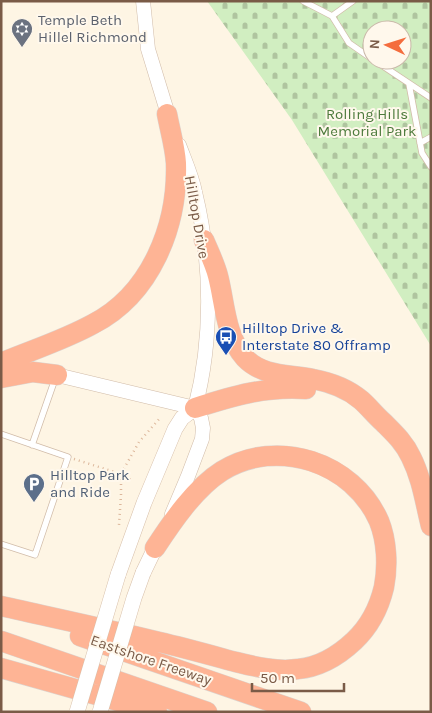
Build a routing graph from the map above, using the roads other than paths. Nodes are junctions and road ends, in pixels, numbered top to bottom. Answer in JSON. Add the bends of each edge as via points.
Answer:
{"nodes":[{"id":1,"x":143,"y":1,"type":"edge"},
{"id":2,"x":303,"y":1,"type":"edge"},
{"id":3,"x":354,"y":1,"type":"edge"},
{"id":4,"x":332,"y":16,"type":"junction"},
{"id":5,"x":362,"y":52,"type":"edge"},
{"id":6,"x":389,"y":70,"type":"edge"},
{"id":7,"x":409,"y":84,"type":"junction"},
{"id":8,"x":431,"y":98,"type":"edge"},
{"id":9,"x":167,"y":114,"type":"junction"},
{"id":10,"x":431,"y":136,"type":"edge"},
{"id":11,"x":420,"y":143,"type":"junction"},
{"id":12,"x":431,"y":167,"type":"edge"},
{"id":13,"x":204,"y":240,"type":"junction"},
{"id":14,"x":1,"y":363,"type":"edge"},
{"id":15,"x":57,"y":375,"type":"junction"},
{"id":16,"x":1,"y":378,"type":"edge"},
{"id":17,"x":195,"y":408,"type":"junction"},
{"id":18,"x":379,"y":418,"type":"junction"},
{"id":19,"x":1,"y":434,"type":"edge"},
{"id":20,"x":32,"y":445,"type":"junction"},
{"id":21,"x":431,"y":526,"type":"edge"},
{"id":22,"x":1,"y":544,"type":"edge"},
{"id":23,"x":154,"y":548,"type":"junction"},
{"id":24,"x":1,"y":607,"type":"edge"},
{"id":25,"x":1,"y":641,"type":"edge"},
{"id":26,"x":1,"y":668,"type":"edge"},
{"id":27,"x":77,"y":712,"type":"edge"},
{"id":28,"x":100,"y":712,"type":"edge"},
{"id":29,"x":157,"y":712,"type":"edge"},
{"id":30,"x":207,"y":712,"type":"edge"},
{"id":31,"x":301,"y":712,"type":"edge"}],
"edges":[{"from":1,"to":9,"type":"street","name":"Hilltop Drive","via":[[148,49]]},
{"from":2,"to":4,"type":"lane"},
{"from":3,"to":4,"type":"lane"},
{"from":4,"to":5,"type":"lane","via":[[348,43]]},
{"from":6,"to":7,"type":"lane"},
{"from":7,"to":8,"type":"lane"},
{"from":7,"to":11,"type":"lane"},
{"from":9,"to":13,"type":"street","name":"Hilltop Drive","via":[[188,167]]},
{"from":9,"to":14,"type":"highway","via":[[176,161],[174,199],[166,236],[149,272],[123,302],[94,324]]},
{"from":10,"to":11,"type":"lane"},
{"from":11,"to":12,"type":"lane"},
{"from":13,"to":17,"type":"street","name":"Hilltop Drive","via":[[207,331]]},
{"from":13,"to":18,"type":"highway","via":[[217,273],[231,332],[246,359],[268,372],[312,379],[344,390]]},
{"from":15,"to":16,"type":"highway","via":[[33,372]]},
{"from":15,"to":17,"type":"street"},
{"from":15,"to":20,"type":"lane"},
{"from":17,"to":18,"type":"highway","via":[[245,393],[295,388],[341,396]]},
{"from":17,"to":23,"type":"street","via":[[201,418],[202,439],[172,514]]},
{"from":17,"to":27,"type":"main road","bridge":true,"via":[[182,418],[175,429],[144,502],[118,575]]},
{"from":18,"to":21,"type":"highway","via":[[402,441],[411,456]]},
{"from":19,"to":20,"type":"lane"},
{"from":20,"to":22,"type":"lane","via":[[68,457],[34,555]]},
{"from":23,"to":24,"type":"highway","via":[[191,499],[221,472],[256,457],[278,456],[296,457],[330,468],[360,492],[379,521],[387,560],[380,601],[372,620],[346,649],[331,659],[298,670],[252,666]]},
{"from":23,"to":28,"type":"main road","bridge":true,"via":[[134,598]]},
{"from":24,"to":31,"type":"highway","name":"Eastshore Freeway"},
{"from":25,"to":30,"type":"highway","name":"Eastshore Freeway"},
{"from":26,"to":29,"type":"highway"}]}
